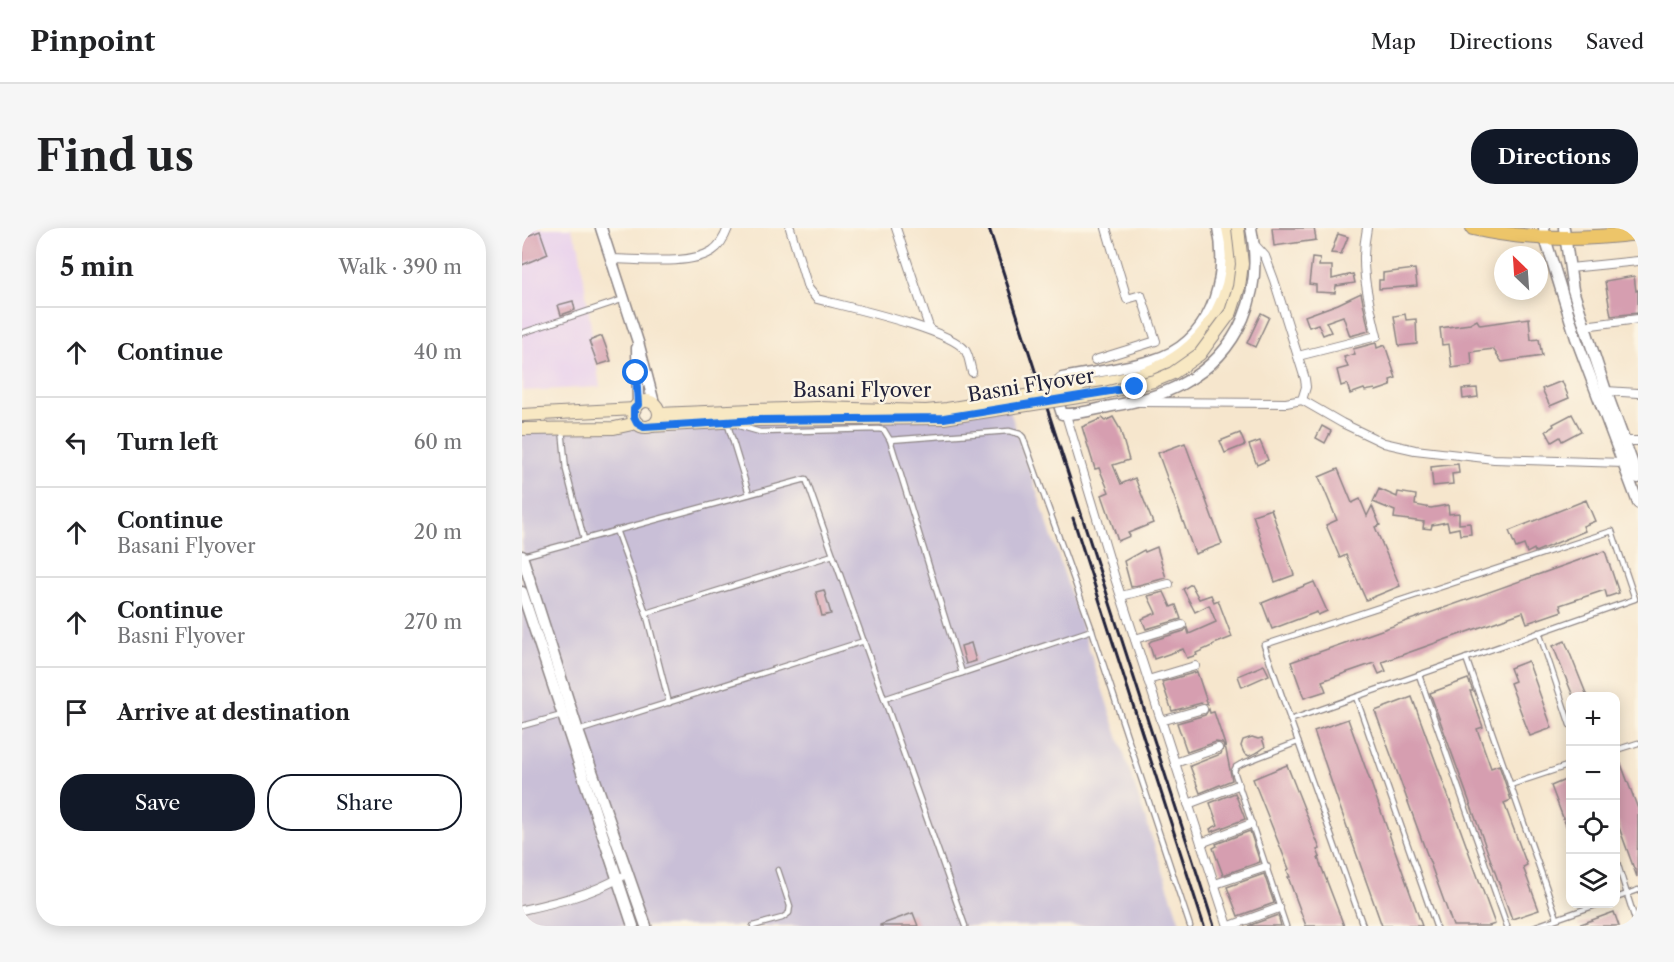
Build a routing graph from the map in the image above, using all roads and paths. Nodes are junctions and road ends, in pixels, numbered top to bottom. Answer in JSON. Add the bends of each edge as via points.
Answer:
{"nodes":[{"id":1,"x":601,"y":228,"type":"edge"},
{"id":2,"x":720,"y":228,"type":"edge"},
{"id":3,"x":728,"y":228,"type":"edge"},
{"id":4,"x":790,"y":228,"type":"edge"},
{"id":5,"x":896,"y":228,"type":"edge"},
{"id":6,"x":1106,"y":228,"type":"edge"},
{"id":7,"x":1218,"y":228,"type":"edge"},
{"id":8,"x":1228,"y":228,"type":"edge"},
{"id":9,"x":1238,"y":228,"type":"edge"},
{"id":10,"x":1251,"y":228,"type":"edge"},
{"id":11,"x":1367,"y":228,"type":"edge"},
{"id":12,"x":1473,"y":228,"type":"edge"},
{"id":13,"x":1544,"y":233,"type":"edge"},
{"id":14,"x":1565,"y":233,"type":"edge"},
{"id":15,"x":1638,"y":233,"type":"edge"},
{"id":16,"x":724,"y":237,"type":"junction"},
{"id":17,"x":1255,"y":245,"type":"junction"},
{"id":18,"x":611,"y":259,"type":"junction"},
{"id":19,"x":1638,"y":261,"type":"edge"},
{"id":20,"x":1570,"y":268,"type":"junction"},
{"id":21,"x":624,"y":299,"type":"junction"},
{"id":22,"x":1638,"y":319,"type":"edge"},
{"id":23,"x":1584,"y":326,"type":"junction"},
{"id":24,"x":930,"y":330,"type":"junction"},
{"id":25,"x":522,"y":333,"type":"edge"},
{"id":26,"x":638,"y":342,"type":"junction"},
{"id":27,"x":1298,"y":356,"type":"junction"},
{"id":28,"x":1095,"y":360,"type":"dead end"},
{"id":29,"x":972,"y":372,"type":"dead end"},
{"id":30,"x":1606,"y":391,"type":"junction"},
{"id":31,"x":1638,"y":393,"type":"edge"},
{"id":32,"x":1302,"y":400,"type":"junction"},
{"id":33,"x":1133,"y":402,"type":"junction"},
{"id":34,"x":636,"y":407,"type":"junction"},
{"id":35,"x":657,"y":409,"type":"junction"},
{"id":36,"x":522,"y":415,"type":"edge"},
{"id":37,"x":755,"y":415,"type":"junction"},
{"id":38,"x":1066,"y":415,"type":"junction"},
{"id":39,"x":727,"y":422,"type":"junction"},
{"id":40,"x":637,"y":423,"type":"junction"},
{"id":41,"x":651,"y":426,"type":"junction"},
{"id":42,"x":522,"y":429,"type":"edge"},
{"id":43,"x":562,"y":429,"type":"junction"},
{"id":44,"x":890,"y":440,"type":"junction"},
{"id":45,"x":1625,"y":441,"type":"junction"},
{"id":46,"x":1638,"y":441,"type":"edge"},
{"id":47,"x":1624,"y":463,"type":"junction"},
{"id":48,"x":1638,"y":478,"type":"edge"},
{"id":49,"x":749,"y":494,"type":"junction"},
{"id":50,"x":1638,"y":503,"type":"edge"},
{"id":51,"x":616,"y":530,"type":"junction"},
{"id":52,"x":584,"y":539,"type":"junction"},
{"id":53,"x":833,"y":555,"type":"junction"},
{"id":54,"x":522,"y":556,"type":"edge"},
{"id":55,"x":1169,"y":584,"type":"dead end"},
{"id":56,"x":522,"y":592,"type":"edge"},
{"id":57,"x":1121,"y":596,"type":"junction"},
{"id":58,"x":1636,"y":598,"type":"edge"},
{"id":59,"x":646,"y":614,"type":"junction"},
{"id":60,"x":1182,"y":625,"type":"dead end"},
{"id":61,"x":1092,"y":630,"type":"junction"},
{"id":62,"x":1539,"y":632,"type":"junction"},
{"id":63,"x":1135,"y":639,"type":"junction"},
{"id":64,"x":864,"y":641,"type":"junction"},
{"id":65,"x":1466,"y":658,"type":"junction"},
{"id":66,"x":1196,"y":666,"type":"dead end"},
{"id":67,"x":962,"y":673,"type":"junction"},
{"id":68,"x":1419,"y":675,"type":"junction"},
{"id":69,"x":1148,"y":680,"type":"junction"},
{"id":70,"x":1356,"y":697,"type":"junction"},
{"id":71,"x":884,"y":699,"type":"junction"},
{"id":72,"x":669,"y":703,"type":"junction"},
{"id":73,"x":1203,"y":709,"type":"dead end"},
{"id":74,"x":1566,"y":713,"type":"edge"},
{"id":75,"x":562,"y":715,"type":"junction"},
{"id":76,"x":1290,"y":720,"type":"junction"},
{"id":77,"x":1161,"y":721,"type":"junction"},
{"id":78,"x":522,"y":726,"type":"edge"},
{"id":79,"x":578,"y":732,"type":"junction"},
{"id":80,"x":1298,"y":742,"type":"junction"},
{"id":81,"x":1638,"y":743,"type":"edge"},
{"id":82,"x":1218,"y":748,"type":"dead end"},
{"id":83,"x":1620,"y":749,"type":"edge"},
{"id":84,"x":1175,"y":763,"type":"junction"},
{"id":85,"x":1566,"y":766,"type":"edge"},
{"id":86,"x":1238,"y":785,"type":"junction"},
{"id":87,"x":1510,"y":785,"type":"junction"},
{"id":88,"x":1188,"y":804,"type":"junction"},
{"id":89,"x":1251,"y":824,"type":"junction"},
{"id":90,"x":1202,"y":843,"type":"junction"},
{"id":91,"x":1266,"y":867,"type":"junction"},
{"id":92,"x":778,"y":870,"type":"dead end"},
{"id":93,"x":1620,"y":872,"type":"edge"},
{"id":94,"x":627,"y":873,"type":"junction"},
{"id":95,"x":617,"y":879,"type":"junction"},
{"id":96,"x":1215,"y":884,"type":"junction"},
{"id":97,"x":1638,"y":890,"type":"edge"},
{"id":98,"x":1627,"y":894,"type":"junction"},
{"id":99,"x":1620,"y":896,"type":"edge"},
{"id":100,"x":1279,"y":908,"type":"junction"},
{"id":101,"x":1585,"y":908,"type":"edge"},
{"id":102,"x":522,"y":910,"type":"edge"},
{"id":103,"x":1557,"y":918,"type":"junction"},
{"id":104,"x":633,"y":926,"type":"edge"},
{"id":105,"x":646,"y":926,"type":"edge"},
{"id":106,"x":753,"y":926,"type":"edge"},
{"id":107,"x":965,"y":926,"type":"edge"},
{"id":108,"x":1190,"y":926,"type":"edge"},
{"id":109,"x":1229,"y":926,"type":"edge"},
{"id":110,"x":1286,"y":926,"type":"edge"},
{"id":111,"x":1363,"y":926,"type":"edge"},
{"id":112,"x":1436,"y":926,"type":"edge"},
{"id":113,"x":1507,"y":926,"type":"edge"},
{"id":114,"x":1536,"y":926,"type":"edge"},
{"id":115,"x":1637,"y":926,"type":"edge"}],
"edges":[{"from":1,"to":18,"type":"street"},
{"from":2,"to":16,"type":"street"},
{"from":3,"to":16,"type":"street"},
{"from":4,"to":24,"type":"street","via":[[808,288],[817,298]]},
{"from":5,"to":24,"type":"street"},
{"from":6,"to":28,"type":"street","via":[[1127,299],[1141,295],[1156,341]]},
{"from":7,"to":38,"type":"street","via":[[1222,251],[1220,284],[1214,304],[1196,333],[1154,360],[1056,381],[1053,386],[1059,410]]},
{"from":8,"to":37,"type":"main road","name":"Basani Flyover","bridge":true,"via":[[1229,278],[1214,320],[1196,342],[1156,369],[1135,377],[947,409],[818,408]]},
{"from":9,"to":37,"type":"main road","name":"Basni Flyover","bridge":true,"via":[[1242,264],[1231,312],[1200,354],[1154,381],[1104,393],[944,418]]},
{"from":10,"to":17,"type":"street"},
{"from":11,"to":27,"type":"street","via":[[1363,249],[1365,284],[1377,336]]},
{"from":12,"to":13,"type":"highway","via":[[1502,234]]},
{"from":13,"to":14,"type":"highway"},
{"from":13,"to":47,"type":"street","via":[[1576,338]]},
{"from":14,"to":15,"type":"highway"},
{"from":14,"to":20,"type":"street"},
{"from":16,"to":18,"type":"street","via":[[713,250],[682,259]]},
{"from":17,"to":27,"type":"street","via":[[1265,256]]},
{"from":17,"to":33,"type":"street","via":[[1253,290],[1229,344],[1188,381]]},
{"from":18,"to":21,"type":"street"},
{"from":19,"to":20,"type":"street"},
{"from":20,"to":23,"type":"street"},
{"from":21,"to":25,"type":"lane"},
{"from":21,"to":26,"type":"street"},
{"from":22,"to":23,"type":"street"},
{"from":23,"to":30,"type":"street"},
{"from":24,"to":29,"type":"street","via":[[966,351]]},
{"from":26,"to":34,"type":"street"},
{"from":26,"to":35,"type":"street"},
{"from":27,"to":32,"type":"street","via":[[1306,387]]},
{"from":30,"to":31,"type":"street"},
{"from":30,"to":45,"type":"street"},
{"from":32,"to":33,"type":"street","via":[[1286,404]]},
{"from":32,"to":47,"type":"street","via":[[1384,443],[1414,450],[1494,459]]},
{"from":33,"to":38,"type":"street"},
{"from":34,"to":35,"type":"main road","via":[[648,401]]},
{"from":34,"to":36,"type":"main road"},
{"from":34,"to":40,"type":"main road"},
{"from":35,"to":37,"type":"main road"},
{"from":35,"to":41,"type":"main road","via":[[657,421]]},
{"from":37,"to":39,"type":"main road","name":"Basani Flyover"},
{"from":38,"to":57,"type":"street"},
{"from":39,"to":41,"type":"main road","name":"Basani Flyover"},
{"from":39,"to":44,"type":"lane","via":[[760,432],[878,429],[884,430]]},
{"from":39,"to":49,"type":"lane"},
{"from":40,"to":41,"type":"main road"},
{"from":40,"to":43,"type":"main road","via":[[614,428]]},
{"from":42,"to":43,"type":"main road"},
{"from":43,"to":52,"type":"lane","via":[[566,470]]},
{"from":44,"to":61,"type":"lane","via":[[1009,432],[1023,437]]},
{"from":44,"to":67,"type":"lane"},
{"from":45,"to":46,"type":"street"},
{"from":45,"to":48,"type":"street"},
{"from":47,"to":50,"type":"street"},
{"from":49,"to":51,"type":"lane"},
{"from":49,"to":53,"type":"lane","via":[[806,479]]},
{"from":51,"to":52,"type":"lane"},
{"from":51,"to":59,"type":"lane"},
{"from":52,"to":54,"type":"lane"},
{"from":53,"to":59,"type":"lane"},
{"from":53,"to":64,"type":"lane"},
{"from":54,"to":79,"type":"street"},
{"from":55,"to":57,"type":"street"},
{"from":56,"to":75,"type":"street"},
{"from":57,"to":63,"type":"street"},
{"from":58,"to":62,"type":"lane"},
{"from":58,"to":76,"type":"lane","via":[[1612,531],[1264,645]]},
{"from":59,"to":72,"type":"lane"},
{"from":60,"to":63,"type":"street"},
{"from":61,"to":67,"type":"lane"},
{"from":61,"to":108,"type":"lane"},
{"from":62,"to":65,"type":"lane"},
{"from":62,"to":74,"type":"lane"},
{"from":63,"to":69,"type":"street"},
{"from":64,"to":71,"type":"lane"},
{"from":64,"to":72,"type":"lane"},
{"from":65,"to":68,"type":"lane"},
{"from":65,"to":87,"type":"lane"},
{"from":66,"to":69,"type":"street"},
{"from":67,"to":71,"type":"lane"},
{"from":68,"to":70,"type":"lane"},
{"from":68,"to":113,"type":"lane"},
{"from":69,"to":77,"type":"street"},
{"from":70,"to":76,"type":"lane"},
{"from":70,"to":112,"type":"lane"},
{"from":71,"to":107,"type":"lane"},
{"from":72,"to":79,"type":"lane"},
{"from":73,"to":77,"type":"street"},
{"from":75,"to":78,"type":"lane"},
{"from":75,"to":95,"type":"street"},
{"from":76,"to":80,"type":"lane"},
{"from":77,"to":84,"type":"street"},
{"from":79,"to":94,"type":"street"},
{"from":80,"to":86,"type":"lane","via":[[1236,767]]},
{"from":80,"to":111,"type":"lane"},
{"from":81,"to":83,"type":"lane"},
{"from":82,"to":84,"type":"street"},
{"from":84,"to":88,"type":"street"},
{"from":85,"to":87,"type":"lane"},
{"from":86,"to":88,"type":"street"},
{"from":86,"to":89,"type":"lane"},
{"from":87,"to":103,"type":"lane"},
{"from":88,"to":90,"type":"street"},
{"from":89,"to":90,"type":"street"},
{"from":89,"to":91,"type":"lane"},
{"from":90,"to":96,"type":"street"},
{"from":91,"to":96,"type":"street"},
{"from":91,"to":100,"type":"lane"},
{"from":92,"to":106,"type":"lane","via":[[789,913]]},
{"from":93,"to":98,"type":"lane"},
{"from":94,"to":95,"type":"street"},
{"from":94,"to":105,"type":"street"},
{"from":95,"to":102,"type":"street","via":[[569,899]]},
{"from":95,"to":104,"type":"street"},
{"from":96,"to":109,"type":"street"},
{"from":97,"to":98,"type":"lane"},
{"from":98,"to":99,"type":"lane"},
{"from":98,"to":115,"type":"lane"},
{"from":100,"to":109,"type":"street"},
{"from":100,"to":110,"type":"lane"},
{"from":101,"to":103,"type":"lane"},
{"from":103,"to":114,"type":"lane"}]}
